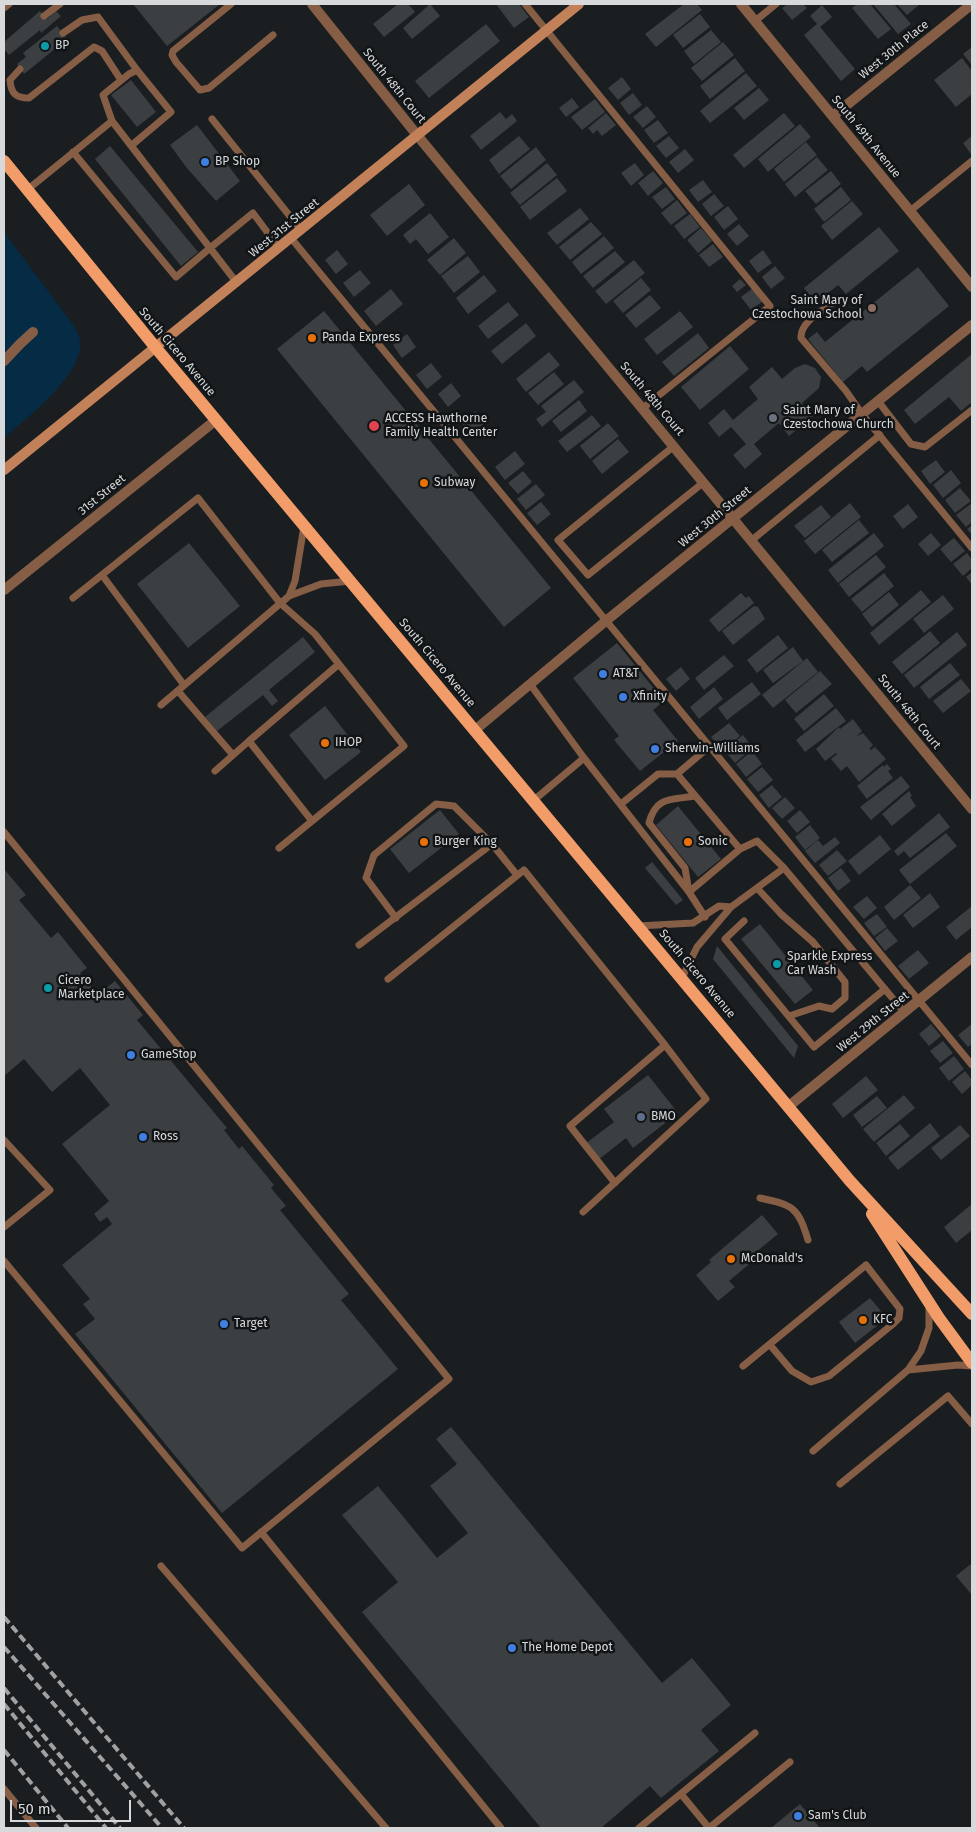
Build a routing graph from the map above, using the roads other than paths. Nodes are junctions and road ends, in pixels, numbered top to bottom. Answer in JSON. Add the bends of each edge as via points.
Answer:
{"nodes":[{"id":1,"x":9,"y":4,"type":"edge"},
{"id":2,"x":60,"y":4,"type":"edge"},
{"id":3,"x":231,"y":4,"type":"edge"},
{"id":4,"x":312,"y":4,"type":"edge"},
{"id":5,"x":525,"y":4,"type":"edge"},
{"id":6,"x":579,"y":4,"type":"edge"},
{"id":7,"x":741,"y":4,"type":"edge"},
{"id":8,"x":776,"y":4,"type":"edge"},
{"id":9,"x":972,"y":4,"type":"edge"},
{"id":10,"x":4,"y":8,"type":"edge"},
{"id":11,"x":44,"y":16,"type":"dead end"},
{"id":12,"x":755,"y":21,"type":"junction"},
{"id":13,"x":547,"y":30,"type":"junction"},
{"id":14,"x":63,"y":33,"type":"dead end"},
{"id":15,"x":273,"y":34,"type":"dead end"},
{"id":16,"x":20,"y":69,"type":"dead end"},
{"id":17,"x":137,"y":70,"type":"junction"},
{"id":18,"x":121,"y":80,"type":"junction"},
{"id":19,"x":833,"y":116,"type":"junction"},
{"id":20,"x":212,"y":119,"type":"dead end"},
{"id":21,"x":112,"y":120,"type":"junction"},
{"id":22,"x":417,"y":135,"type":"junction"},
{"id":23,"x":132,"y":145,"type":"junction"},
{"id":24,"x":73,"y":152,"type":"junction"},
{"id":25,"x":4,"y":161,"type":"edge"},
{"id":26,"x":972,"y":161,"type":"edge"},
{"id":27,"x":27,"y":190,"type":"junction"},
{"id":28,"x":910,"y":211,"type":"junction"},
{"id":29,"x":301,"y":230,"type":"junction"},
{"id":30,"x":291,"y":238,"type":"junction"},
{"id":31,"x":210,"y":248,"type":"junction"},
{"id":32,"x":279,"y":248,"type":"junction"},
{"id":33,"x":237,"y":282,"type":"junction"},
{"id":34,"x":972,"y":287,"type":"edge"},
{"id":35,"x":834,"y":302,"type":"dead end"},
{"id":36,"x":972,"y":324,"type":"edge"},
{"id":37,"x":33,"y":332,"type":"dead end"},
{"id":38,"x":156,"y":348,"type":"junction"},
{"id":39,"x":4,"y":361,"type":"edge"},
{"id":40,"x":878,"y":401,"type":"junction"},
{"id":41,"x":643,"y":408,"type":"junction"},
{"id":42,"x":972,"y":410,"type":"edge"},
{"id":43,"x":862,"y":414,"type":"junction"},
{"id":44,"x":216,"y":420,"type":"junction"},
{"id":45,"x":880,"y":435,"type":"junction"},
{"id":46,"x":674,"y":446,"type":"junction"},
{"id":47,"x":4,"y":470,"type":"edge"},
{"id":48,"x":704,"y":482,"type":"junction"},
{"id":49,"x":734,"y":518,"type":"junction"},
{"id":50,"x":304,"y":526,"type":"junction"},
{"id":51,"x":752,"y":540,"type":"junction"},
{"id":52,"x":972,"y":548,"type":"edge"},
{"id":53,"x":576,"y":561,"type":"junction"},
{"id":54,"x":566,"y":570,"type":"junction"},
{"id":55,"x":102,"y":575,"type":"junction"},
{"id":56,"x":350,"y":581,"type":"junction"},
{"id":57,"x":4,"y":590,"type":"edge"},
{"id":58,"x":289,"y":596,"type":"junction"},
{"id":59,"x":73,"y":598,"type":"dead end"},
{"id":60,"x":280,"y":603,"type":"junction"},
{"id":61,"x":607,"y":620,"type":"junction"},
{"id":62,"x":339,"y":664,"type":"junction"},
{"id":63,"x":530,"y":684,"type":"junction"},
{"id":64,"x":181,"y":688,"type":"junction"},
{"id":65,"x":161,"y":705,"type":"dead end"},
{"id":66,"x":475,"y":730,"type":"junction"},
{"id":67,"x":249,"y":740,"type":"junction"},
{"id":68,"x":710,"y":746,"type":"junction"},
{"id":69,"x":233,"y":755,"type":"junction"},
{"id":70,"x":584,"y":758,"type":"junction"},
{"id":71,"x":214,"y":771,"type":"dead end"},
{"id":72,"x":677,"y":774,"type":"junction"},
{"id":73,"x":696,"y":796,"type":"junction"},
{"id":74,"x":534,"y":800,"type":"junction"},
{"id":75,"x":620,"y":804,"type":"junction"},
{"id":76,"x":972,"y":809,"type":"edge"},
{"id":77,"x":312,"y":821,"type":"junction"},
{"id":78,"x":4,"y":832,"type":"edge"},
{"id":79,"x":492,"y":844,"type":"junction"},
{"id":80,"x":279,"y":848,"type":"dead end"},
{"id":81,"x":740,"y":849,"type":"junction"},
{"id":82,"x":784,"y":868,"type":"junction"},
{"id":83,"x":517,"y":876,"type":"junction"},
{"id":84,"x":758,"y":888,"type":"junction"},
{"id":85,"x":689,"y":892,"type":"junction"},
{"id":86,"x":731,"y":907,"type":"junction"},
{"id":87,"x":705,"y":917,"type":"junction"},
{"id":88,"x":396,"y":918,"type":"junction"},
{"id":89,"x":744,"y":920,"type":"dead end"},
{"id":90,"x":638,"y":926,"type":"junction"},
{"id":91,"x":359,"y":945,"type":"dead end"},
{"id":92,"x":972,"y":957,"type":"edge"},
{"id":93,"x":682,"y":978,"type":"junction"},
{"id":94,"x":388,"y":980,"type":"dead end"},
{"id":95,"x":885,"y":989,"type":"junction"},
{"id":96,"x":919,"y":1000,"type":"junction"},
{"id":97,"x":904,"y":1012,"type":"junction"},
{"id":98,"x":789,"y":1016,"type":"junction"},
{"id":99,"x":665,"y":1045,"type":"junction"},
{"id":100,"x":972,"y":1064,"type":"edge"},
{"id":101,"x":789,"y":1106,"type":"junction"},
{"id":102,"x":4,"y":1140,"type":"edge"},
{"id":103,"x":850,"y":1181,"type":"junction"},
{"id":104,"x":615,"y":1183,"type":"junction"},
{"id":105,"x":760,"y":1198,"type":"dead end"},
{"id":106,"x":582,"y":1212,"type":"dead end"},
{"id":107,"x":4,"y":1227,"type":"edge"},
{"id":108,"x":808,"y":1240,"type":"dead end"},
{"id":109,"x":4,"y":1261,"type":"edge"},
{"id":110,"x":929,"y":1302,"type":"junction"},
{"id":111,"x":972,"y":1314,"type":"edge"},
{"id":112,"x":770,"y":1345,"type":"junction"},
{"id":113,"x":972,"y":1364,"type":"edge"},
{"id":114,"x":743,"y":1366,"type":"dead end"},
{"id":115,"x":908,"y":1370,"type":"junction"},
{"id":116,"x":972,"y":1424,"type":"edge"},
{"id":117,"x":813,"y":1451,"type":"dead end"},
{"id":118,"x":840,"y":1484,"type":"dead end"},
{"id":119,"x":261,"y":1532,"type":"junction"},
{"id":120,"x":161,"y":1566,"type":"dead end"},
{"id":121,"x":755,"y":1732,"type":"dead end"},
{"id":122,"x":790,"y":1762,"type":"dead end"},
{"id":123,"x":4,"y":1789,"type":"edge"},
{"id":124,"x":681,"y":1794,"type":"junction"},
{"id":125,"x":36,"y":1828,"type":"edge"},
{"id":126,"x":386,"y":1828,"type":"edge"},
{"id":127,"x":501,"y":1828,"type":"edge"},
{"id":128,"x":639,"y":1828,"type":"edge"}],
"edges":[{"from":1,"to":10,"type":"lane"},
{"from":2,"to":11,"type":"lane"},
{"from":3,"to":15,"type":"lane","via":[[173,51],[176,62],[200,90],[209,88]]},
{"from":4,"to":22,"type":"street","name":"South 48th Court"},
{"from":5,"to":13,"type":"lane"},
{"from":6,"to":13,"type":"main road","name":"West 31st Street"},
{"from":7,"to":12,"type":"street","name":"South 49th Avenue"},
{"from":8,"to":12,"type":"lane"},
{"from":9,"to":19,"type":"street","name":"West 30th Place"},
{"from":12,"to":19,"type":"street","name":"South 49th Avenue"},
{"from":13,"to":22,"type":"main road","name":"West 31st Street"},
{"from":13,"to":41,"type":"lane","via":[[770,306]]},
{"from":14,"to":17,"type":"lane","via":[[82,20],[98,17]]},
{"from":16,"to":18,"type":"lane","via":[[10,80],[12,94],[29,98],[94,47],[102,51]]},
{"from":17,"to":18,"type":"lane"},
{"from":17,"to":23,"type":"lane","via":[[171,112]]},
{"from":18,"to":21,"type":"lane","via":[[103,95]]},
{"from":19,"to":28,"type":"street","name":"South 49th Avenue"},
{"from":20,"to":29,"type":"lane"},
{"from":21,"to":23,"type":"lane"},
{"from":21,"to":24,"type":"lane"},
{"from":22,"to":29,"type":"main road","name":"West 31st Street"},
{"from":22,"to":41,"type":"street","name":"South 48th Court"},
{"from":23,"to":31,"type":"lane"},
{"from":24,"to":27,"type":"lane"},
{"from":24,"to":31,"type":"lane","via":[[176,277]]},
{"from":25,"to":27,"type":"main road","name":"South Cicero Avenue"},
{"from":26,"to":28,"type":"lane"},
{"from":27,"to":38,"type":"main road","name":"South Cicero Avenue"},
{"from":28,"to":34,"type":"street","name":"South 49th Avenue"},
{"from":29,"to":30,"type":"main road","name":"West 31st Street"},
{"from":30,"to":32,"type":"main road","name":"West 31st Street"},
{"from":30,"to":54,"type":"lane"},
{"from":31,"to":32,"type":"lane","via":[[253,213]]},
{"from":31,"to":33,"type":"lane"},
{"from":32,"to":33,"type":"main road","name":"West 31st Street"},
{"from":33,"to":38,"type":"main road","name":"West 31st Street"},
{"from":35,"to":43,"type":"lane","via":[[811,319],[801,338]]},
{"from":36,"to":40,"type":"street","name":"West 30th Street"},
{"from":37,"to":39,"type":"street"},
{"from":38,"to":44,"type":"main road","name":"South Cicero Avenue"},
{"from":38,"to":47,"type":"main road","name":"West 31st Street"},
{"from":40,"to":42,"type":"lane","via":[[911,444],[925,447]]},
{"from":40,"to":43,"type":"street","name":"West 30th Street"},
{"from":41,"to":46,"type":"street","name":"South 48th Court"},
{"from":43,"to":45,"type":"lane"},
{"from":43,"to":49,"type":"street","name":"West 30th Street"},
{"from":44,"to":50,"type":"main road","name":"South Cicero Avenue"},
{"from":44,"to":57,"type":"street","name":"31st Street"},
{"from":45,"to":51,"type":"lane"},
{"from":45,"to":52,"type":"lane"},
{"from":46,"to":48,"type":"street","name":"South 48th Court"},
{"from":46,"to":53,"type":"lane","via":[[558,540]]},
{"from":48,"to":49,"type":"street","name":"South 48th Court"},
{"from":48,"to":53,"type":"lane","via":[[588,575]]},
{"from":49,"to":51,"type":"street","name":"South 48th Court"},
{"from":49,"to":61,"type":"street","name":"West 30th Street"},
{"from":50,"to":56,"type":"main road","name":"South Cicero Avenue"},
{"from":50,"to":58,"type":"lane","via":[[295,581]]},
{"from":51,"to":76,"type":"street","name":"South 48th Court"},
{"from":53,"to":54,"type":"lane"},
{"from":54,"to":61,"type":"lane"},
{"from":55,"to":59,"type":"lane"},
{"from":55,"to":60,"type":"lane","via":[[198,498]]},
{"from":55,"to":64,"type":"lane"},
{"from":56,"to":58,"type":"lane","via":[[320,584]]},
{"from":56,"to":66,"type":"main road","name":"South Cicero Avenue"},
{"from":58,"to":60,"type":"lane"},
{"from":60,"to":62,"type":"lane","via":[[315,634]]},
{"from":60,"to":64,"type":"lane"},
{"from":61,"to":63,"type":"street","name":"West 30th Street"},
{"from":61,"to":68,"type":"lane"},
{"from":62,"to":67,"type":"lane"},
{"from":62,"to":77,"type":"lane","via":[[404,746]]},
{"from":63,"to":66,"type":"street","name":"West 30th Street"},
{"from":63,"to":70,"type":"lane"},
{"from":64,"to":65,"type":"lane"},
{"from":64,"to":69,"type":"lane"},
{"from":66,"to":74,"type":"main road","name":"South Cicero Avenue"},
{"from":67,"to":69,"type":"lane"},
{"from":67,"to":77,"type":"lane"},
{"from":68,"to":72,"type":"lane"},
{"from":68,"to":96,"type":"lane"},
{"from":69,"to":71,"type":"lane"},
{"from":70,"to":74,"type":"lane"},
{"from":70,"to":75,"type":"lane"},
{"from":72,"to":73,"type":"lane"},
{"from":72,"to":75,"type":"lane","via":[[658,774]]},
{"from":73,"to":81,"type":"lane"},
{"from":73,"to":85,"type":"lane","via":[[663,801],[652,809],[649,823],[684,868]]},
{"from":74,"to":90,"type":"main road","name":"South Cicero Avenue"},
{"from":75,"to":85,"type":"lane"},
{"from":77,"to":80,"type":"lane"},
{"from":78,"to":119,"type":"lane","via":[[449,1379]]},
{"from":79,"to":83,"type":"lane"},
{"from":79,"to":88,"type":"lane"},
{"from":79,"to":88,"type":"lane","via":[[454,806],[436,804],[374,855],[366,878]]},
{"from":81,"to":82,"type":"lane","via":[[757,841]]},
{"from":81,"to":85,"type":"lane"},
{"from":82,"to":84,"type":"lane"},
{"from":82,"to":95,"type":"lane"},
{"from":83,"to":94,"type":"lane"},
{"from":83,"to":99,"type":"lane","via":[[524,870]]},
{"from":84,"to":86,"type":"lane"},
{"from":84,"to":98,"type":"lane","via":[[780,914],[813,942],[845,982],[844,998],[832,1009],[819,1006]]},
{"from":85,"to":87,"type":"lane"},
{"from":86,"to":87,"type":"lane","via":[[719,906]]},
{"from":86,"to":93,"type":"lane","via":[[697,947]]},
{"from":87,"to":90,"type":"lane","via":[[694,923]]},
{"from":88,"to":91,"type":"lane"},
{"from":89,"to":98,"type":"lane","via":[[725,939]]},
{"from":90,"to":93,"type":"main road","name":"South Cicero Avenue"},
{"from":92,"to":96,"type":"street","name":"West 29th Street"},
{"from":93,"to":101,"type":"main road","name":"South Cicero Avenue"},
{"from":95,"to":97,"type":"lane"},
{"from":95,"to":98,"type":"lane","via":[[814,1048]]},
{"from":96,"to":97,"type":"street","name":"West 29th Street"},
{"from":96,"to":100,"type":"lane"},
{"from":97,"to":101,"type":"street","name":"West 29th Street"},
{"from":99,"to":104,"type":"lane","via":[[706,1099]]},
{"from":99,"to":104,"type":"lane","via":[[570,1126]]},
{"from":101,"to":103,"type":"main road","name":"South Cicero Avenue"},
{"from":102,"to":107,"type":"lane","via":[[50,1190]]},
{"from":103,"to":110,"type":"main road","name":"South Cicero Avenue"},
{"from":103,"to":111,"type":"main road","name":"South Cicero Avenue"},
{"from":104,"to":106,"type":"lane"},
{"from":105,"to":108,"type":"lane","via":[[786,1204],[802,1221]]},
{"from":109,"to":119,"type":"lane","via":[[242,1548]]},
{"from":110,"to":113,"type":"main road","name":"South Cicero Avenue"},
{"from":110,"to":115,"type":"lane","via":[[929,1328],[921,1351]]},
{"from":112,"to":112,"type":"lane","via":[[866,1265],[899,1306],[901,1313],[893,1324],[829,1376],[811,1382],[792,1371]]},
{"from":112,"to":114,"type":"lane"},
{"from":113,"to":115,"type":"lane"},
{"from":115,"to":117,"type":"lane"},
{"from":116,"to":118,"type":"lane","via":[[948,1396]]},
{"from":119,"to":127,"type":"lane"},
{"from":120,"to":126,"type":"lane"},
{"from":121,"to":124,"type":"lane"},
{"from":122,"to":124,"type":"lane","via":[[708,1828]]},
{"from":123,"to":125,"type":"lane"},
{"from":124,"to":128,"type":"lane"}]}
